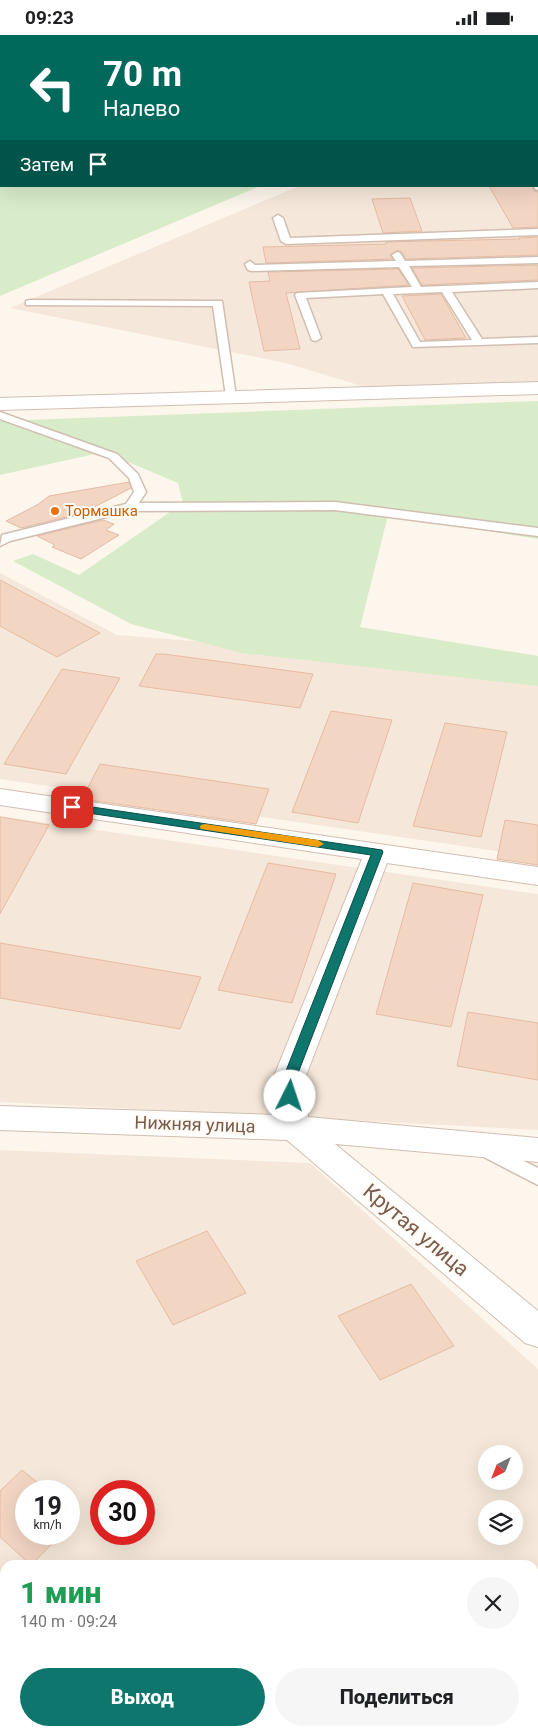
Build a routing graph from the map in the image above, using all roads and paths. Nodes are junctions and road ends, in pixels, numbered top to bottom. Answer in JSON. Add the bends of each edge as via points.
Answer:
{"nodes":[{"id":1,"x":278,"y":218,"type":"dead end"},
{"id":2,"x":538,"y":233,"type":"edge"},
{"id":3,"x":387,"y":238,"type":"junction"},
{"id":4,"x":538,"y":260,"type":"edge"},
{"id":5,"x":401,"y":262,"type":"junction"},
{"id":6,"x":250,"y":264,"type":"dead end"},
{"id":7,"x":537,"y":287,"type":"edge"},
{"id":8,"x":445,"y":289,"type":"junction"},
{"id":9,"x":418,"y":290,"type":"junction"},
{"id":10,"x":386,"y":292,"type":"junction"},
{"id":11,"x":30,"y":303,"type":"dead end"},
{"id":12,"x":316,"y":339,"type":"dead end"},
{"id":13,"x":538,"y":340,"type":"edge"},
{"id":14,"x":479,"y":343,"type":"junction"},
{"id":15,"x":538,"y":388,"type":"edge"},
{"id":16,"x":231,"y":396,"type":"junction"},
{"id":17,"x":0,"y":404,"type":"edge"},
{"id":18,"x":0,"y":415,"type":"edge"},
{"id":19,"x":131,"y":507,"type":"junction"},
{"id":20,"x":538,"y":532,"type":"edge"},
{"id":21,"x":0,"y":542,"type":"edge"},
{"id":22,"x":0,"y":797,"type":"edge"},
{"id":23,"x":378,"y":852,"type":"junction"},
{"id":24,"x":538,"y":876,"type":"edge"},
{"id":25,"x":0,"y":1119,"type":"edge"},
{"id":26,"x":294,"y":1128,"type":"junction"},
{"id":27,"x":481,"y":1146,"type":"junction"},
{"id":28,"x":538,"y":1150,"type":"edge"},
{"id":29,"x":538,"y":1177,"type":"edge"},
{"id":30,"x":538,"y":1332,"type":"edge"}],
"edges":[{"from":1,"to":3,"type":"lane","via":[[286,241]]},
{"from":2,"to":3,"type":"lane"},
{"from":3,"to":5,"type":"lane"},
{"from":4,"to":5,"type":"lane"},
{"from":5,"to":6,"type":"lane","via":[[251,268]]},
{"from":5,"to":9,"type":"lane"},
{"from":7,"to":8,"type":"lane"},
{"from":8,"to":9,"type":"lane"},
{"from":8,"to":14,"type":"lane"},
{"from":9,"to":10,"type":"lane"},
{"from":10,"to":12,"type":"lane","via":[[300,295]]},
{"from":10,"to":14,"type":"lane","via":[[417,345]]},
{"from":11,"to":16,"type":"lane","via":[[218,303]]},
{"from":13,"to":14,"type":"lane"},
{"from":15,"to":16,"type":"street"},
{"from":16,"to":17,"type":"street"},
{"from":18,"to":19,"type":"lane","via":[[113,456],[134,477],[140,492]]},
{"from":19,"to":20,"type":"lane","via":[[334,506]]},
{"from":19,"to":21,"type":"lane"},
{"from":22,"to":23,"type":"street"},
{"from":23,"to":24,"type":"street"},
{"from":23,"to":26,"type":"street","via":[[288,1081]]},
{"from":25,"to":26,"type":"street","name":"Нижняя улица"},
{"from":26,"to":27,"type":"street","name":"Нижняя улица"},
{"from":26,"to":30,"type":"street","name":"Крутая улица"},
{"from":27,"to":28,"type":"street","name":"Нижняя улица"},
{"from":27,"to":29,"type":"lane"}]}
